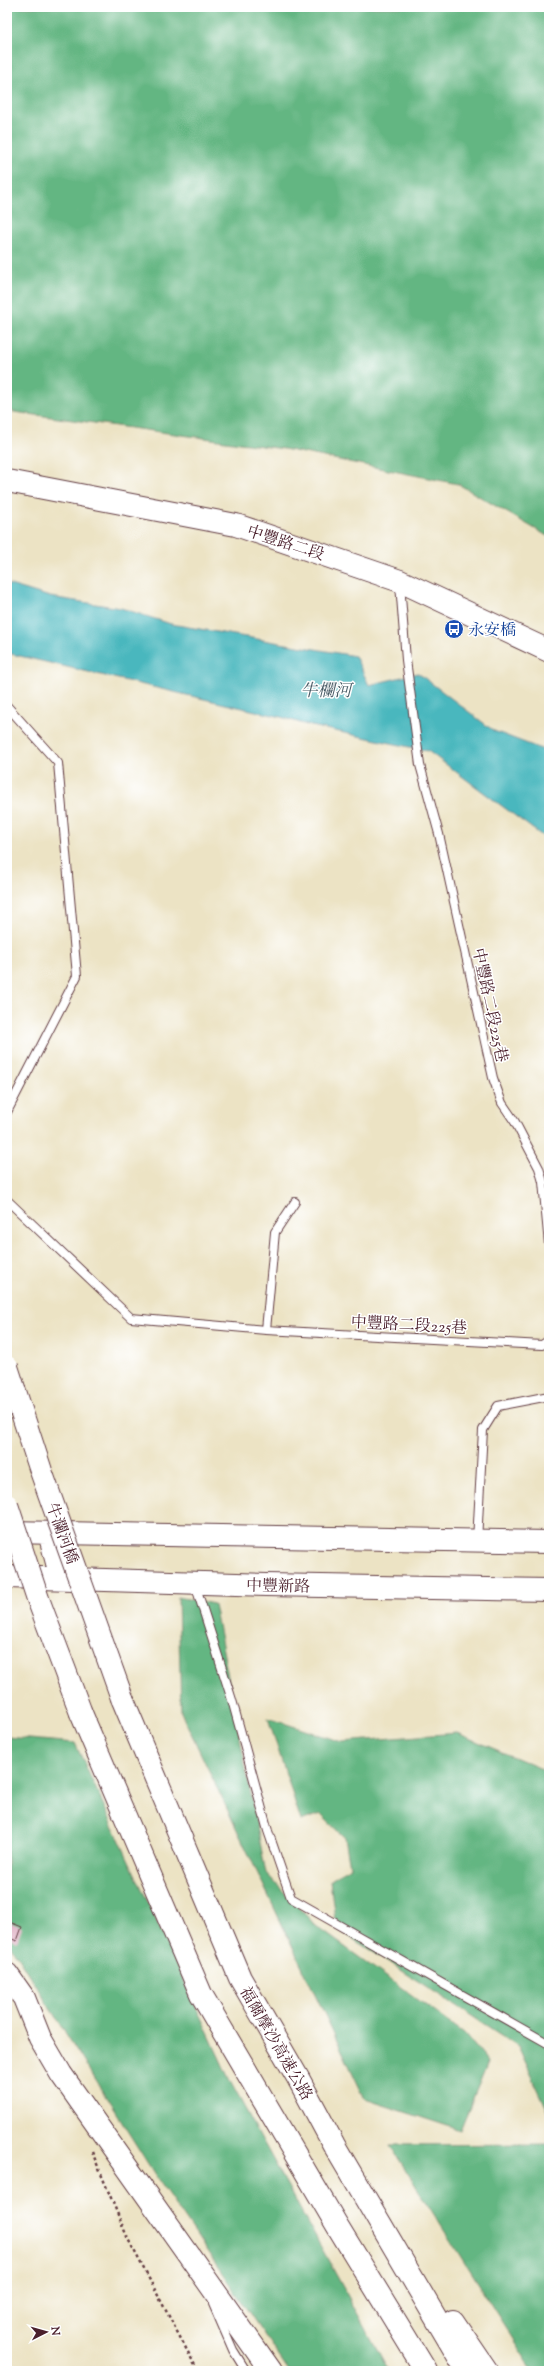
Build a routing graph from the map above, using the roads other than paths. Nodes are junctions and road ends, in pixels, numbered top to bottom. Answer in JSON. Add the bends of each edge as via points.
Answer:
{"nodes":[{"id":1,"x":7,"y":481,"type":"edge"},
{"id":2,"x":400,"y":581,"type":"junction"},
{"id":3,"x":549,"y":651,"type":"edge"},
{"id":4,"x":7,"y":706,"type":"edge"},
{"id":5,"x":7,"y":1112,"type":"edge"},
{"id":6,"x":7,"y":1200,"type":"edge"},
{"id":7,"x":295,"y":1202,"type":"dead end"},
{"id":8,"x":549,"y":1245,"type":"edge"},
{"id":9,"x":266,"y":1330,"type":"junction"},
{"id":10,"x":549,"y":1340,"type":"edge"},
{"id":11,"x":7,"y":1367,"type":"edge"},
{"id":12,"x":549,"y":1396,"type":"edge"},
{"id":13,"x":7,"y":1505,"type":"edge"},
{"id":14,"x":7,"y":1532,"type":"edge"},
{"id":15,"x":49,"y":1533,"type":"junction"},
{"id":16,"x":477,"y":1541,"type":"junction"},
{"id":17,"x":549,"y":1542,"type":"edge"},
{"id":18,"x":7,"y":1578,"type":"edge"},
{"id":19,"x":61,"y":1578,"type":"junction"},
{"id":20,"x":195,"y":1583,"type":"junction"},
{"id":21,"x":549,"y":1590,"type":"edge"},
{"id":22,"x":122,"y":1698,"type":"joint"},
{"id":23,"x":7,"y":1974,"type":"edge"},
{"id":24,"x":549,"y":2044,"type":"edge"},
{"id":25,"x":334,"y":2145,"type":"junction"},
{"id":26,"x":197,"y":2267,"type":"junction"},
{"id":27,"x":246,"y":2371,"type":"edge"},
{"id":28,"x":271,"y":2371,"type":"edge"},
{"id":29,"x":426,"y":2371,"type":"edge"},
{"id":30,"x":467,"y":2371,"type":"edge"},
{"id":31,"x":487,"y":2371,"type":"edge"}],
"edges":[{"from":1,"to":2,"type":"main road","name":"中豐路二段","via":[[236,525]]},
{"from":2,"to":3,"type":"main road","name":"中豐路二段"},
{"from":2,"to":8,"type":"lane","name":"中豐路二段225巷","via":[[406,660],[420,764],[439,834],[493,1078],[502,1103],[539,1168],[543,1182]]},
{"from":4,"to":5,"type":"lane","via":[[58,762],[77,976]]},
{"from":6,"to":9,"type":"lane","name":"中豐路二段225巷","via":[[131,1318]]},
{"from":7,"to":9,"type":"lane","via":[[275,1232]]},
{"from":9,"to":10,"type":"lane","name":"中豐路二段225巷","via":[[542,1345]]},
{"from":11,"to":22,"type":"main road","name":"牛瀾河橋","bridge":true,"via":[[41,1471]]},
{"from":12,"to":16,"type":"lane","via":[[498,1406],[483,1430]]},
{"from":13,"to":29,"type":"main road","bridge":true,"via":[[38,1599],[81,1713],[201,1994]]},
{"from":14,"to":15,"type":"main road"},
{"from":15,"to":16,"type":"main road"},
{"from":15,"to":19,"type":"main road"},
{"from":16,"to":17,"type":"main road"},
{"from":18,"to":19,"type":"main road","name":"中豐新路"},
{"from":19,"to":20,"type":"main road","name":"中豐新路"},
{"from":20,"to":21,"type":"main road","name":"中豐新路"},
{"from":20,"to":24,"type":"lane","via":[[232,1700],[268,1831],[291,1898]]},
{"from":22,"to":25,"type":"main road","name":"福爾摩沙高速公路","via":[[240,1978]]},
{"from":23,"to":26,"type":"main road","via":[[24,1998],[40,2038],[61,2074]]},
{"from":25,"to":30,"type":"main road","name":"福爾摩沙高速公路"},
{"from":25,"to":31,"type":"main road"},
{"from":26,"to":27,"type":"lane","via":[[233,2350]]},
{"from":26,"to":28,"type":"main road"}]}
